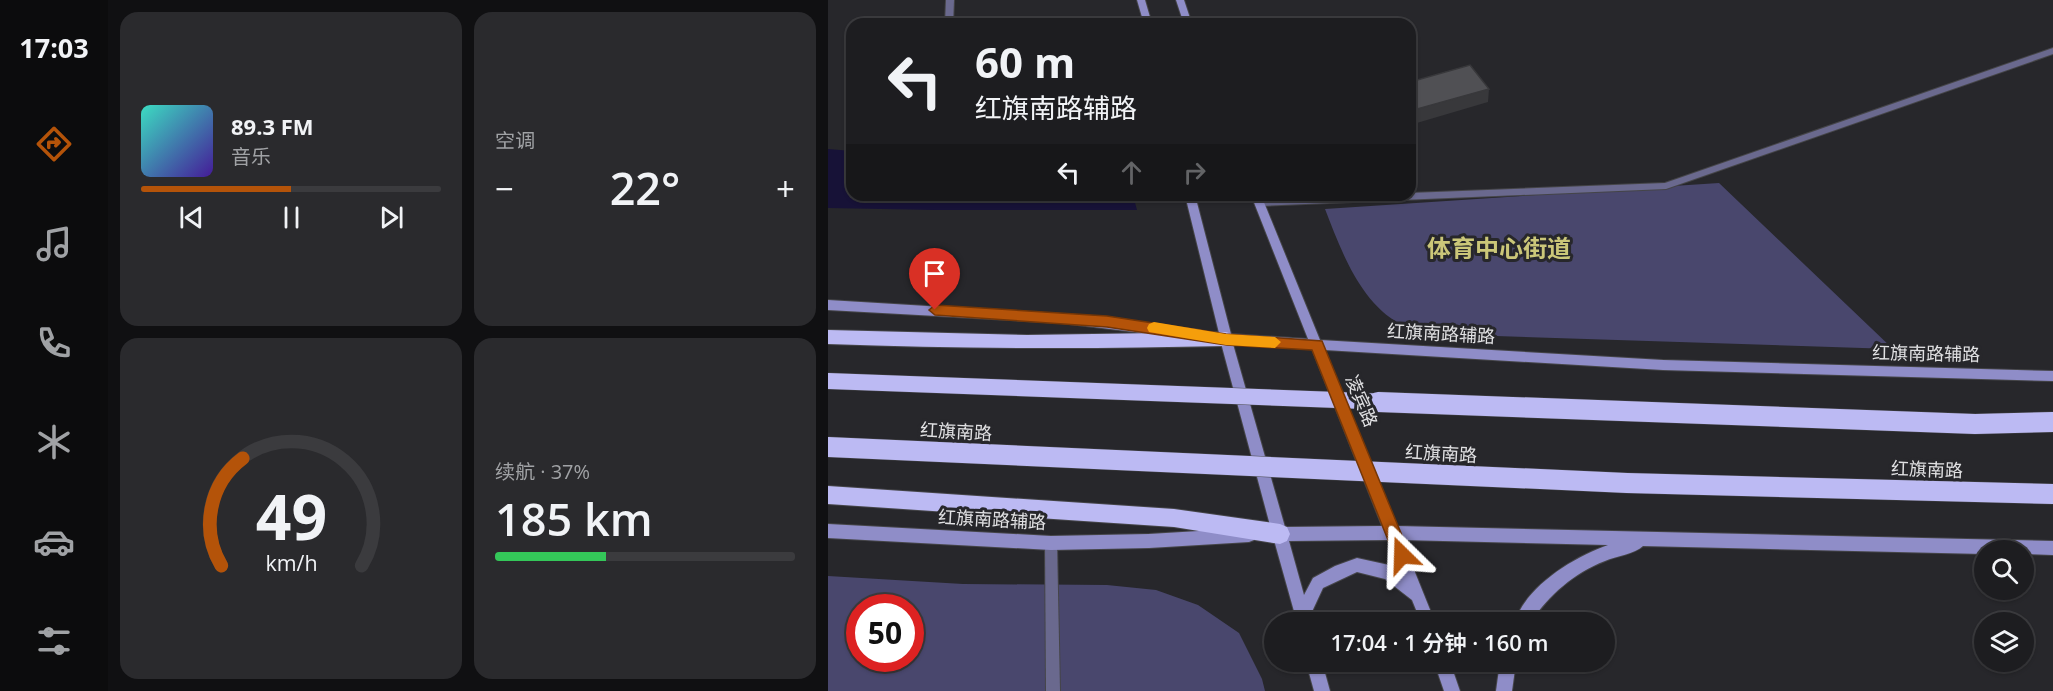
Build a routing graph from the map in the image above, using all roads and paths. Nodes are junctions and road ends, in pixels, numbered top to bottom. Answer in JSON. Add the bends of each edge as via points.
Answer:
{"nodes":[{"id":1,"x":950,"y":0,"type":"edge"},
{"id":2,"x":1141,"y":0,"type":"edge"},
{"id":3,"x":1180,"y":0,"type":"edge"},
{"id":4,"x":949,"y":18,"type":"edge"},
{"id":5,"x":1146,"y":18,"type":"edge"},
{"id":6,"x":1186,"y":18,"type":"edge"},
{"id":7,"x":2053,"y":51,"type":"edge"},
{"id":8,"x":1416,"y":193,"type":"edge"},
{"id":9,"x":1192,"y":201,"type":"edge"},
{"id":10,"x":1258,"y":201,"type":"edge"},
{"id":11,"x":828,"y":305,"type":"edge"},
{"id":12,"x":828,"y":337,"type":"edge"},
{"id":13,"x":1226,"y":339,"type":"junction"},
{"id":14,"x":1317,"y":345,"type":"junction"},
{"id":15,"x":2053,"y":376,"type":"edge"},
{"id":16,"x":828,"y":381,"type":"edge"},
{"id":17,"x":2053,"y":422,"type":"edge"},
{"id":18,"x":828,"y":447,"type":"edge"},
{"id":19,"x":2053,"y":494,"type":"edge"},
{"id":20,"x":828,"y":495,"type":"edge"},
{"id":21,"x":828,"y":531,"type":"edge"},
{"id":22,"x":1394,"y":533,"type":"junction"},
{"id":23,"x":1280,"y":534,"type":"junction"},
{"id":24,"x":1653,"y":539,"type":"junction"},
{"id":25,"x":1051,"y":543,"type":"junction"},
{"id":26,"x":2053,"y":548,"type":"edge"},
{"id":27,"x":1419,"y":597,"type":"junction"},
{"id":28,"x":1301,"y":612,"type":"edge"},
{"id":29,"x":1306,"y":612,"type":"edge"},
{"id":30,"x":1424,"y":612,"type":"edge"},
{"id":31,"x":1528,"y":612,"type":"edge"},
{"id":32,"x":1317,"y":672,"type":"edge"},
{"id":33,"x":1445,"y":672,"type":"edge"},
{"id":34,"x":1507,"y":672,"type":"edge"},
{"id":35,"x":1053,"y":691,"type":"edge"},
{"id":36,"x":1322,"y":691,"type":"edge"},
{"id":37,"x":1452,"y":691,"type":"edge"},
{"id":38,"x":1504,"y":691,"type":"edge"}],
"edges":[{"from":1,"to":4,"type":"street"},
{"from":2,"to":5,"type":"main road"},
{"from":3,"to":6,"type":"main road"},
{"from":7,"to":8,"type":"street","via":[[1666,186]]},
{"from":9,"to":13,"type":"main road"},
{"from":10,"to":14,"type":"main road","name":"凌宾路"},
{"from":11,"to":13,"type":"main road","name":"红旗南路辅路","via":[[1074,318]]},
{"from":12,"to":13,"type":"highway","via":[[1082,343]]},
{"from":13,"to":14,"type":"main road","name":"红旗南路辅路"},
{"from":13,"to":23,"type":"main road"},
{"from":14,"to":15,"type":"main road","name":"红旗南路辅路","via":[[1663,365]]},
{"from":14,"to":22,"type":"main road","name":"凌宾路"},
{"from":16,"to":17,"type":"highway","bridge":true,"via":[[1975,424]]},
{"from":18,"to":19,"type":"highway","name":"红旗南路","bridge":true,"via":[[1616,483]]},
{"from":20,"to":23,"type":"highway","via":[[1174,518]]},
{"from":21,"to":25,"type":"main road","name":"红旗南路辅路"},
{"from":22,"to":23,"type":"main road","name":"红旗南路辅路"},
{"from":22,"to":24,"type":"main road","name":"红旗南路辅路"},
{"from":22,"to":27,"type":"main road","name":"凌宾路"},
{"from":23,"to":25,"type":"main road","name":"红旗南路辅路"},
{"from":23,"to":28,"type":"main road"},
{"from":24,"to":26,"type":"main road","name":"红旗南路辅路"},
{"from":24,"to":31,"type":"main road","via":[[1616,548],[1574,568],[1555,580]]},
{"from":25,"to":35,"type":"lane"},
{"from":27,"to":29,"type":"main road","via":[[1389,572],[1357,565],[1318,583]]},
{"from":27,"to":30,"type":"main road","name":"凌宾路"},
{"from":32,"to":36,"type":"main road"},
{"from":33,"to":37,"type":"main road"},
{"from":34,"to":38,"type":"main road"}]}
